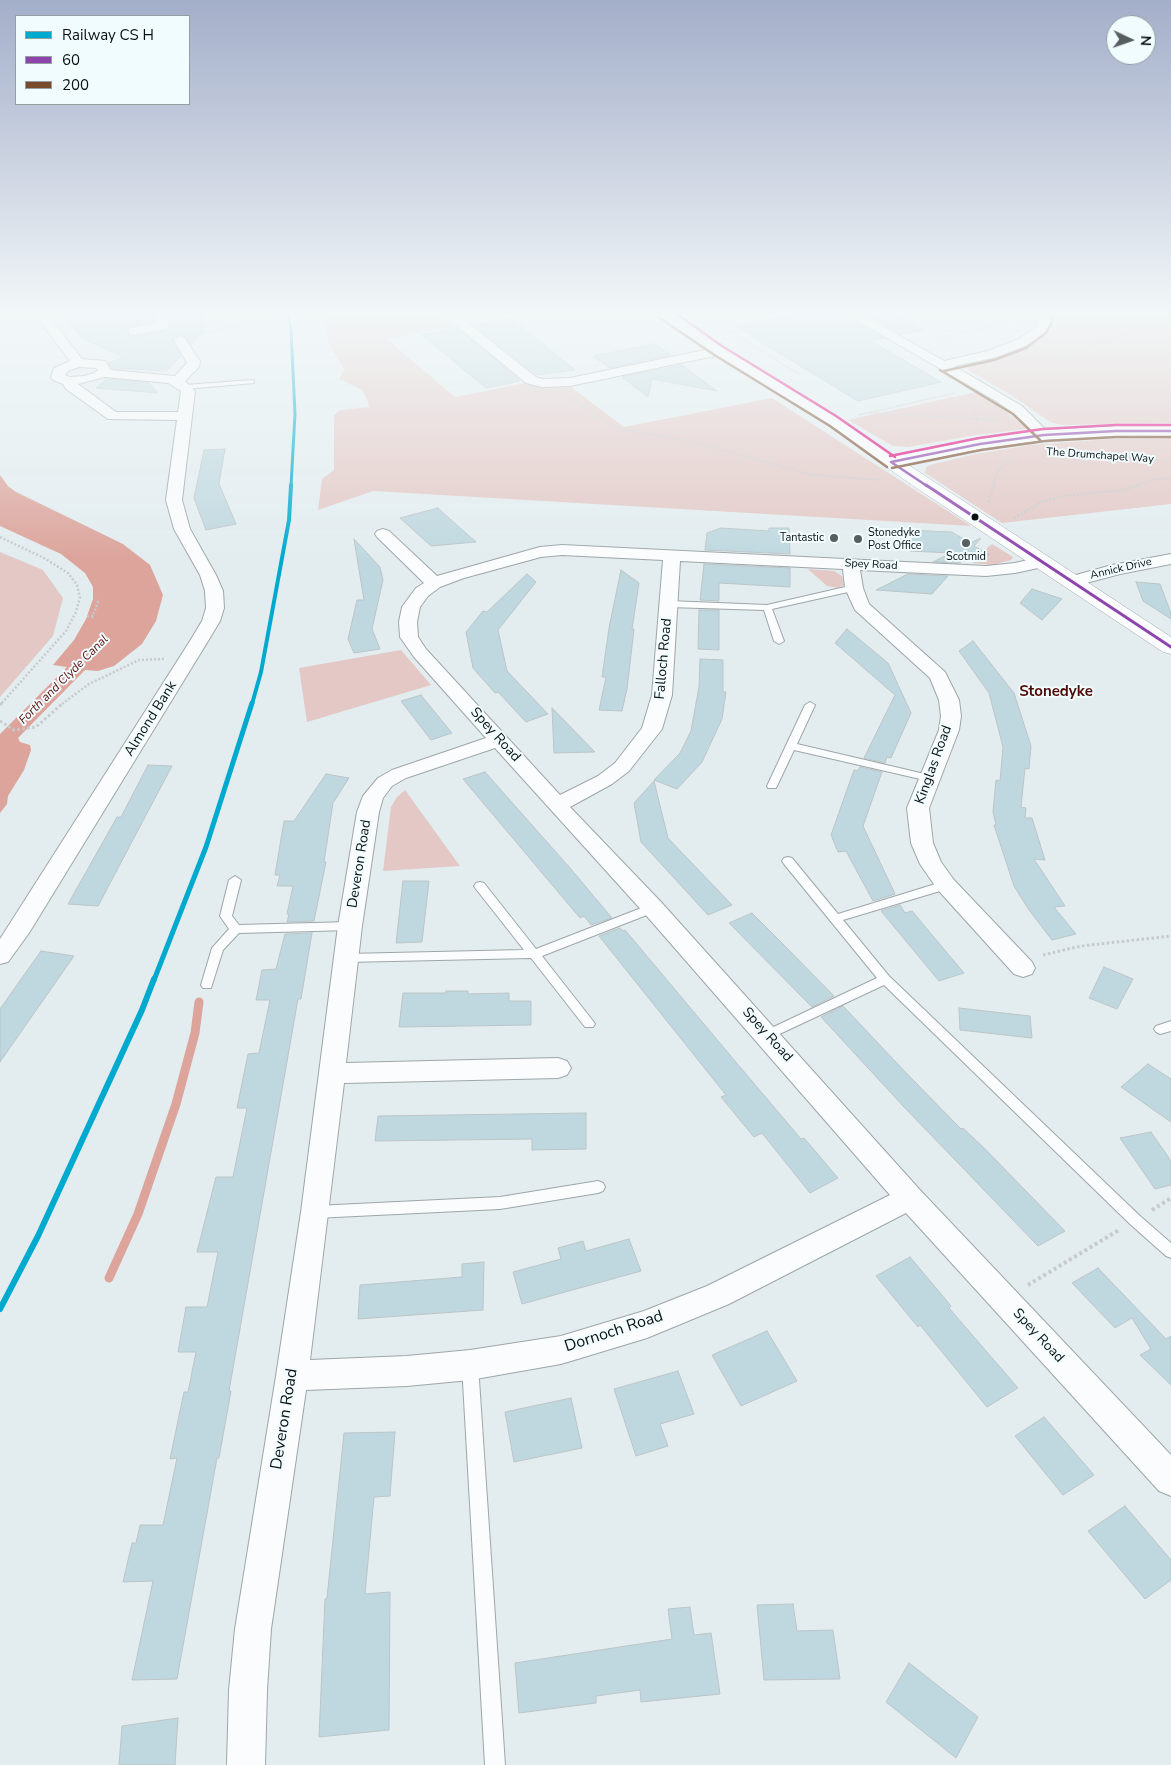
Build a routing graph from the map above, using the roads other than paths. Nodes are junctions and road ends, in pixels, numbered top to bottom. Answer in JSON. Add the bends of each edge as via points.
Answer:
{"nodes":[{"id":1,"x":83,"y":394,"type":"edge"},
{"id":2,"x":188,"y":394,"type":"edge"},
{"id":3,"x":790,"y":394,"type":"edge"},
{"id":4,"x":989,"y":394,"type":"edge"},
{"id":5,"x":184,"y":416,"type":"junction"},
{"id":6,"x":1171,"y":431,"type":"edge"},
{"id":7,"x":1044,"y":435,"type":"junction"},
{"id":8,"x":891,"y":462,"type":"junction"},
{"id":9,"x":383,"y":534,"type":"dead end"},
{"id":10,"x":672,"y":554,"type":"junction"},
{"id":11,"x":1171,"y":560,"type":"edge"},
{"id":12,"x":1041,"y":562,"type":"junction"},
{"id":13,"x":851,"y":564,"type":"junction"},
{"id":14,"x":1071,"y":582,"type":"junction"},
{"id":15,"x":434,"y":583,"type":"junction"},
{"id":16,"x":854,"y":588,"type":"junction"},
{"id":17,"x":669,"y":604,"type":"junction"},
{"id":18,"x":767,"y":608,"type":"junction"},
{"id":19,"x":779,"y":641,"type":"dead end"},
{"id":20,"x":1171,"y":647,"type":"edge"},
{"id":21,"x":810,"y":706,"type":"dead end"},
{"id":22,"x":500,"y":740,"type":"junction"},
{"id":23,"x":791,"y":746,"type":"junction"},
{"id":24,"x":929,"y":778,"type":"junction"},
{"id":25,"x":772,"y":786,"type":"dead end"},
{"id":26,"x":557,"y":805,"type":"junction"},
{"id":27,"x":788,"y":860,"type":"dead end"},
{"id":28,"x":235,"y":880,"type":"dead end"},
{"id":29,"x":946,"y":885,"type":"junction"},
{"id":30,"x":480,"y":886,"type":"dead end"},
{"id":31,"x":653,"y":908,"type":"junction"},
{"id":32,"x":837,"y":918,"type":"junction"},
{"id":33,"x":350,"y":926,"type":"junction"},
{"id":34,"x":236,"y":929,"type":"junction"},
{"id":35,"x":535,"y":954,"type":"junction"},
{"id":36,"x":0,"y":956,"type":"edge"},
{"id":37,"x":346,"y":958,"type":"junction"},
{"id":38,"x":1020,"y":965,"type":"road end"},
{"id":39,"x":885,"y":979,"type":"junction"},
{"id":40,"x":207,"y":985,"type":"dead end"},
{"id":41,"x":589,"y":1024,"type":"dead end"},
{"id":42,"x":768,"y":1035,"type":"junction"},
{"id":43,"x":558,"y":1068,"type":"dead end"},
{"id":44,"x":332,"y":1073,"type":"junction"},
{"id":45,"x":598,"y":1187,"type":"dead end"},
{"id":46,"x":910,"y":1198,"type":"junction"},
{"id":47,"x":315,"y":1212,"type":"junction"},
{"id":48,"x":1171,"y":1252,"type":"edge"},
{"id":49,"x":470,"y":1365,"type":"junction"},
{"id":50,"x":292,"y":1376,"type":"junction"},
{"id":51,"x":1171,"y":1479,"type":"edge"},
{"id":52,"x":246,"y":1765,"type":"edge"},
{"id":53,"x":495,"y":1765,"type":"edge"}],
"edges":[{"from":1,"to":5,"type":"street","via":[[113,416]]},
{"from":2,"to":5,"type":"street"},
{"from":3,"to":8,"type":"street"},
{"from":4,"to":7,"type":"street","via":[[1017,409]]},
{"from":5,"to":36,"type":"street","name":"Almond Bank","via":[[174,500],[182,530],[214,591],[215,608],[211,621]]},
{"from":6,"to":7,"type":"street"},
{"from":7,"to":8,"type":"street"},
{"from":8,"to":12,"type":"street"},
{"from":9,"to":15,"type":"street"},
{"from":10,"to":13,"type":"street","name":"Spey Road"},
{"from":10,"to":15,"type":"street","name":"Spey Road","via":[[540,552]]},
{"from":10,"to":17,"type":"street","name":"Falloch Road"},
{"from":11,"to":14,"type":"street","name":"Annick Drive","via":[[1118,568]]},
{"from":12,"to":13,"type":"street","name":"Spey Road","via":[[986,571]]},
{"from":12,"to":14,"type":"street"},
{"from":13,"to":16,"type":"street","name":"Kinglas Road"},
{"from":14,"to":20,"type":"street"},
{"from":15,"to":22,"type":"street","name":"Spey Road","via":[[411,607],[409,637]]},
{"from":16,"to":18,"type":"lane"},
{"from":16,"to":24,"type":"street","name":"Kinglas Road","via":[[860,606],[929,667],[944,685],[951,716],[949,730]]},
{"from":17,"to":18,"type":"lane"},
{"from":17,"to":26,"type":"street","name":"Falloch Road","via":[[662,695],[652,729],[616,772]]},
{"from":18,"to":19,"type":"lane"},
{"from":21,"to":23,"type":"lane"},
{"from":22,"to":26,"type":"street","name":"Spey Road"},
{"from":22,"to":33,"type":"street","name":"Deveron Road","via":[[399,774],[385,782],[373,796],[364,832]]},
{"from":23,"to":24,"type":"lane"},
{"from":23,"to":25,"type":"lane"},
{"from":24,"to":29,"type":"street","name":"Kinglas Road","via":[[918,808],[918,820],[922,843],[931,864]]},
{"from":26,"to":31,"type":"street","name":"Spey Road"},
{"from":27,"to":32,"type":"lane"},
{"from":28,"to":34,"type":"lane","via":[[226,916]]},
{"from":29,"to":32,"type":"lane"},
{"from":29,"to":38,"type":"street","name":"Kinglas Road"},
{"from":30,"to":35,"type":"lane"},
{"from":31,"to":35,"type":"lane"},
{"from":31,"to":42,"type":"street","name":"Spey Road"},
{"from":32,"to":39,"type":"lane"},
{"from":33,"to":34,"type":"lane"},
{"from":33,"to":37,"type":"street","name":"Deveron Road"},
{"from":34,"to":40,"type":"lane","via":[[218,948]]},
{"from":35,"to":37,"type":"lane"},
{"from":35,"to":41,"type":"lane"},
{"from":37,"to":44,"type":"street","name":"Deveron Road"},
{"from":39,"to":42,"type":"lane"},
{"from":39,"to":48,"type":"lane"},
{"from":42,"to":46,"type":"street","name":"Spey Road"},
{"from":43,"to":44,"type":"street"},
{"from":44,"to":47,"type":"street","name":"Deveron Road"},
{"from":45,"to":47,"type":"lane","via":[[500,1202]]},
{"from":46,"to":49,"type":"street","name":"Dornoch Road","via":[[718,1296],[647,1324],[561,1350]]},
{"from":46,"to":51,"type":"street","name":"Spey Road"},
{"from":47,"to":50,"type":"street","name":"Deveron Road"},
{"from":49,"to":50,"type":"street","name":"Dornoch Road"},
{"from":49,"to":53,"type":"lane"},
{"from":50,"to":52,"type":"street","name":"Deveron Road","via":[[253,1629]]}]}
